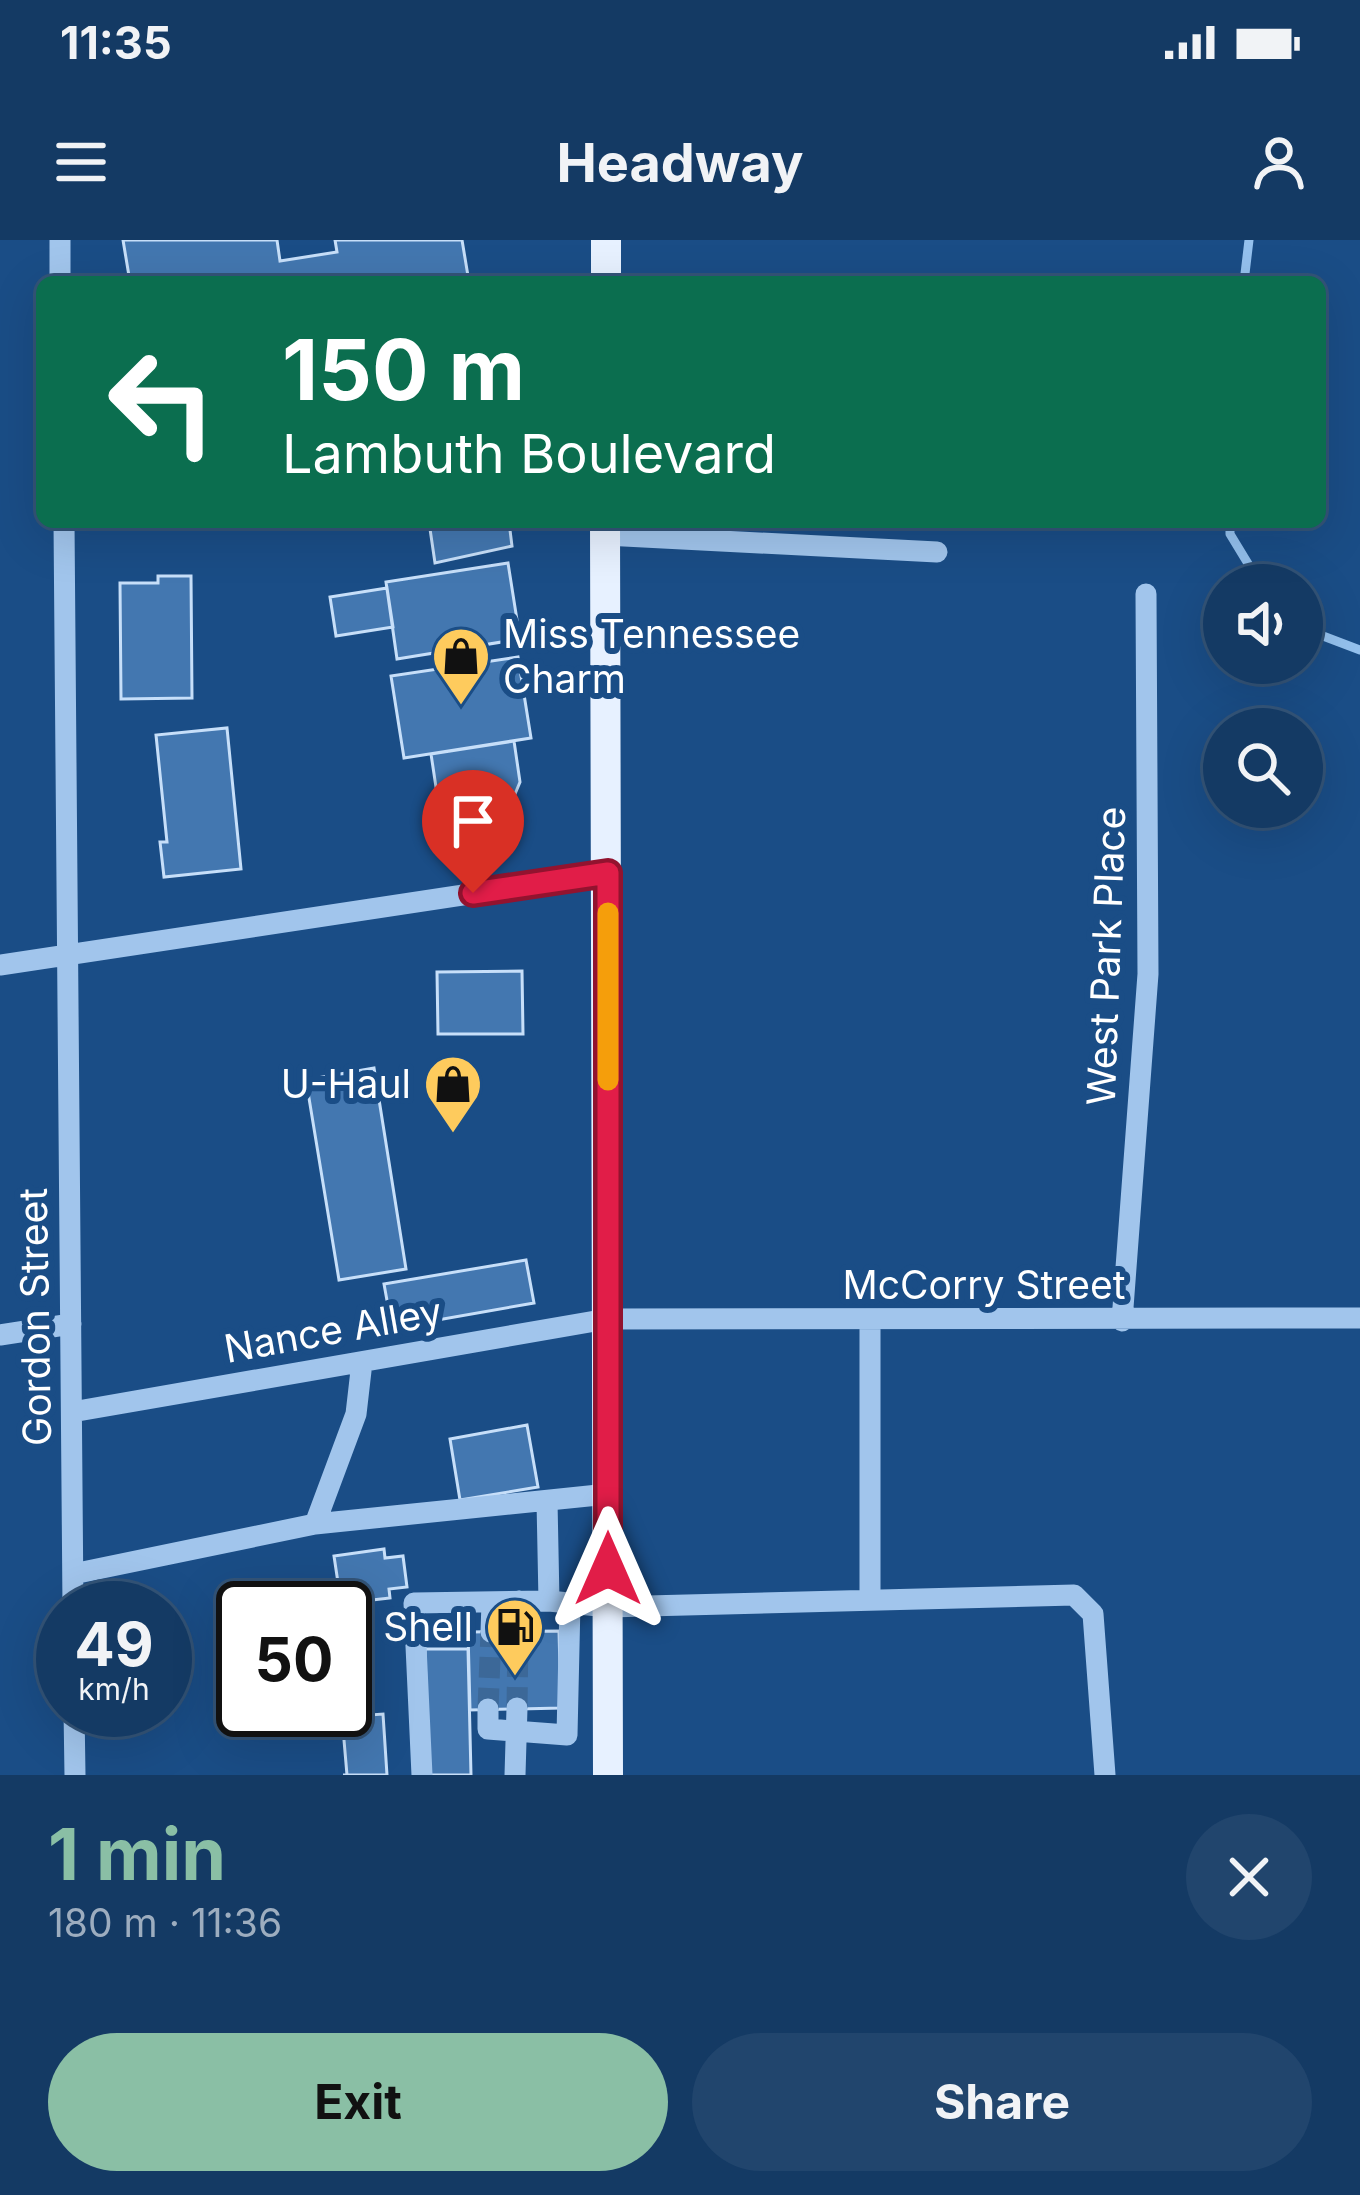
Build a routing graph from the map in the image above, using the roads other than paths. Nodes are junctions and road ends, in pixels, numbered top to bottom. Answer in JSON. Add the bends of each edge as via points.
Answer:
{"nodes":[{"id":1,"x":60,"y":240,"type":"edge"},
{"id":2,"x":606,"y":240,"type":"edge"},
{"id":3,"x":60,"y":276,"type":"edge"},
{"id":4,"x":606,"y":276,"type":"edge"},
{"id":5,"x":64,"y":528,"type":"edge"},
{"id":6,"x":605,"y":529,"type":"edge"},
{"id":7,"x":937,"y":552,"type":"dead end"},
{"id":8,"x":1146,"y":594,"type":"dead end"},
{"id":9,"x":608,"y":873,"type":"junction"},
{"id":10,"x":68,"y":955,"type":"junction"},
{"id":11,"x":0,"y":965,"type":"edge"},
{"id":12,"x":1360,"y":1318,"type":"edge"},
{"id":13,"x":608,"y":1319,"type":"junction"},
{"id":14,"x":870,"y":1321,"type":"junction"},
{"id":15,"x":1122,"y":1321,"type":"junction"},
{"id":16,"x":71,"y":1324,"type":"junction"},
{"id":17,"x":0,"y":1335,"type":"edge"},
{"id":18,"x":362,"y":1362,"type":"junction"},
{"id":19,"x":72,"y":1412,"type":"junction"},
{"id":20,"x":608,"y":1494,"type":"junction"},
{"id":21,"x":547,"y":1501,"type":"junction"},
{"id":22,"x":315,"y":1524,"type":"junction"},
{"id":23,"x":73,"y":1574,"type":"junction"},
{"id":24,"x":73,"y":1581,"type":"edge"},
{"id":25,"x":870,"y":1600,"type":"junction"},
{"id":26,"x":519,"y":1601,"type":"junction"},
{"id":27,"x":492,"y":1602,"type":"junction"},
{"id":28,"x":559,"y":1602,"type":"junction"},
{"id":29,"x":608,"y":1607,"type":"junction"},
{"id":30,"x":491,"y":1632,"type":"tunnel mouth"},
{"id":31,"x":518,"y":1633,"type":"tunnel mouth"},
{"id":32,"x":488,"y":1709,"type":"dead end"},
{"id":33,"x":516,"y":1720,"type":"junction"},
{"id":34,"x":567,"y":1735,"type":"junction"},
{"id":35,"x":74,"y":1737,"type":"edge"},
{"id":36,"x":608,"y":1738,"type":"junction"},
{"id":37,"x":75,"y":1775,"type":"edge"},
{"id":38,"x":422,"y":1775,"type":"edge"},
{"id":39,"x":515,"y":1775,"type":"edge"},
{"id":40,"x":608,"y":1775,"type":"edge"},
{"id":41,"x":1105,"y":1775,"type":"edge"}],
"edges":[{"from":1,"to":3,"type":"street"},
{"from":2,"to":4,"type":"main road"},
{"from":5,"to":10,"type":"street","name":"Gordon Street"},
{"from":6,"to":7,"type":"street"},
{"from":6,"to":9,"type":"main road"},
{"from":8,"to":15,"type":"street","name":"West Park Place","via":[[1148,974]]},
{"from":9,"to":10,"type":"street"},
{"from":9,"to":13,"type":"main road"},
{"from":10,"to":11,"type":"street"},
{"from":10,"to":16,"type":"street","name":"Gordon Street"},
{"from":12,"to":15,"type":"street","name":"McCorry Street"},
{"from":13,"to":14,"type":"street","name":"McCorry Street"},
{"from":13,"to":18,"type":"street","name":"Nance Alley"},
{"from":13,"to":20,"type":"main road"},
{"from":14,"to":15,"type":"street","name":"McCorry Street"},
{"from":14,"to":25,"type":"street"},
{"from":16,"to":17,"type":"street"},
{"from":16,"to":19,"type":"street","name":"Gordon Street"},
{"from":18,"to":19,"type":"street","name":"Nance Alley"},
{"from":18,"to":22,"type":"street","via":[[356,1414]]},
{"from":19,"to":23,"type":"street","name":"Gordon Street"},
{"from":20,"to":21,"type":"street"},
{"from":20,"to":29,"type":"main road"},
{"from":21,"to":22,"type":"street"},
{"from":21,"to":28,"type":"street"},
{"from":22,"to":23,"type":"street"},
{"from":23,"to":24,"type":"street","name":"Gordon Street"},
{"from":25,"to":29,"type":"street"},
{"from":25,"to":41,"type":"street","via":[[1074,1594],[1093,1614]]},
{"from":26,"to":27,"type":"street"},
{"from":26,"to":28,"type":"street"},
{"from":26,"to":31,"type":"street"},
{"from":27,"to":30,"type":"street"},
{"from":27,"to":38,"type":"street","via":[[414,1603]]},
{"from":28,"to":29,"type":"street"},
{"from":28,"to":34,"type":"street"},
{"from":29,"to":36,"type":"main road"},
{"from":32,"to":33,"type":"street","via":[[488,1729]]},
{"from":33,"to":34,"type":"street"},
{"from":33,"to":39,"type":"street"},
{"from":34,"to":36,"type":"street"},
{"from":35,"to":37,"type":"street"},
{"from":36,"to":40,"type":"main road"}]}
